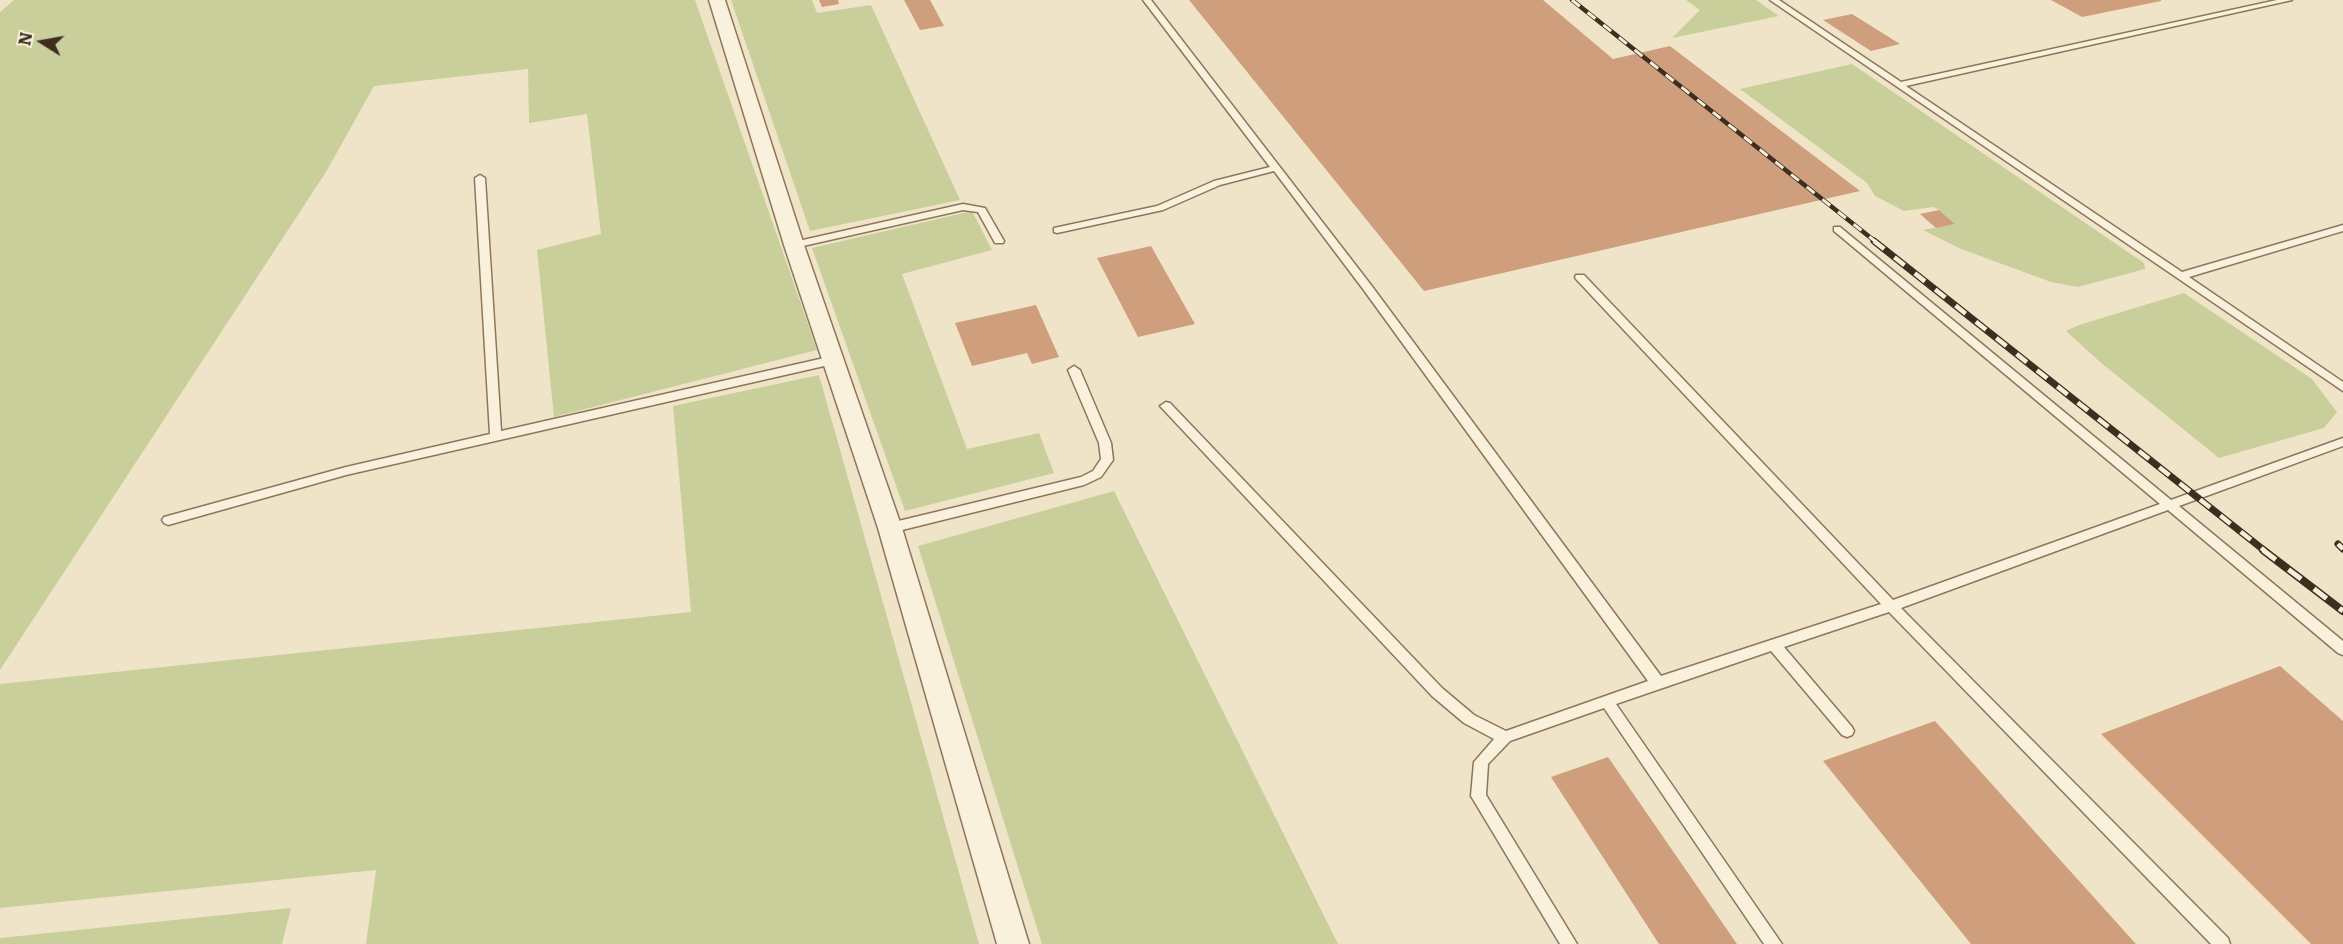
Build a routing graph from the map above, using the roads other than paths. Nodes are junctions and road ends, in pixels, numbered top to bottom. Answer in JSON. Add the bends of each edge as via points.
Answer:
{"nodes":[{"id":1,"x":717,"y":0,"type":"edge"},
{"id":2,"x":1147,"y":0,"type":"edge"},
{"id":3,"x":1774,"y":0,"type":"edge"},
{"id":4,"x":2288,"y":0,"type":"edge"},
{"id":5,"x":1900,"y":85,"type":"junction"},
{"id":6,"x":1276,"y":168,"type":"junction"},
{"id":7,"x":480,"y":178,"type":"dead end"},
{"id":8,"x":2343,"y":228,"type":"edge"},
{"id":9,"x":1837,"y":229,"type":"dead end"},
{"id":10,"x":1057,"y":230,"type":"dead end"},
{"id":11,"x":999,"y":241,"type":"dead end"},
{"id":12,"x":794,"y":245,"type":"junction"},
{"id":13,"x":2181,"y":276,"type":"junction"},
{"id":14,"x":1580,"y":277,"type":"dead end"},
{"id":15,"x":833,"y":360,"type":"junction"},
{"id":16,"x":1074,"y":370,"type":"dead end"},
{"id":17,"x":2343,"y":387,"type":"edge"},
{"id":18,"x":1166,"y":406,"type":"dead end"},
{"id":19,"x":496,"y":437,"type":"junction"},
{"id":20,"x":2343,"y":442,"type":"edge"},
{"id":21,"x":2168,"y":506,"type":"junction"},
{"id":22,"x":168,"y":520,"type":"dead end"},
{"id":23,"x":890,"y":528,"type":"junction"},
{"id":24,"x":1891,"y":606,"type":"junction"},
{"id":25,"x":1773,"y":644,"type":"junction"},
{"id":26,"x":2343,"y":649,"type":"edge"},
{"id":27,"x":1658,"y":683,"type":"junction"},
{"id":28,"x":1608,"y":703,"type":"junction"},
{"id":29,"x":1847,"y":730,"type":"dead end"},
{"id":30,"x":1505,"y":737,"type":"junction"},
{"id":31,"x":1013,"y":944,"type":"edge"},
{"id":32,"x":1569,"y":944,"type":"edge"},
{"id":33,"x":1774,"y":944,"type":"edge"},
{"id":34,"x":2222,"y":944,"type":"edge"}],
"edges":[{"from":1,"to":12,"type":"street"},
{"from":2,"to":6,"type":"lane"},
{"from":3,"to":5,"type":"lane"},
{"from":4,"to":5,"type":"lane"},
{"from":5,"to":13,"type":"lane"},
{"from":6,"to":10,"type":"lane","via":[[1217,183],[1160,208]]},
{"from":6,"to":27,"type":"lane"},
{"from":7,"to":19,"type":"lane"},
{"from":8,"to":13,"type":"lane"},
{"from":9,"to":21,"type":"lane"},
{"from":11,"to":12,"type":"lane","via":[[982,210],[963,207]]},
{"from":12,"to":15,"type":"street"},
{"from":13,"to":17,"type":"lane"},
{"from":14,"to":24,"type":"lane"},
{"from":15,"to":19,"type":"lane"},
{"from":15,"to":23,"type":"street"},
{"from":16,"to":23,"type":"lane","via":[[1105,442],[1107,460],[1096,474],[1084,481]]},
{"from":18,"to":30,"type":"lane","via":[[1437,692],[1469,719]]},
{"from":19,"to":22,"type":"lane","via":[[346,471]]},
{"from":20,"to":21,"type":"lane"},
{"from":21,"to":24,"type":"lane"},
{"from":21,"to":26,"type":"lane"},
{"from":23,"to":31,"type":"street"},
{"from":24,"to":25,"type":"lane"},
{"from":24,"to":34,"type":"lane"},
{"from":25,"to":27,"type":"lane"},
{"from":25,"to":29,"type":"lane"},
{"from":27,"to":28,"type":"lane"},
{"from":28,"to":30,"type":"lane"},
{"from":28,"to":33,"type":"lane"},
{"from":30,"to":32,"type":"lane","via":[[1481,762],[1478,796]]}]}
